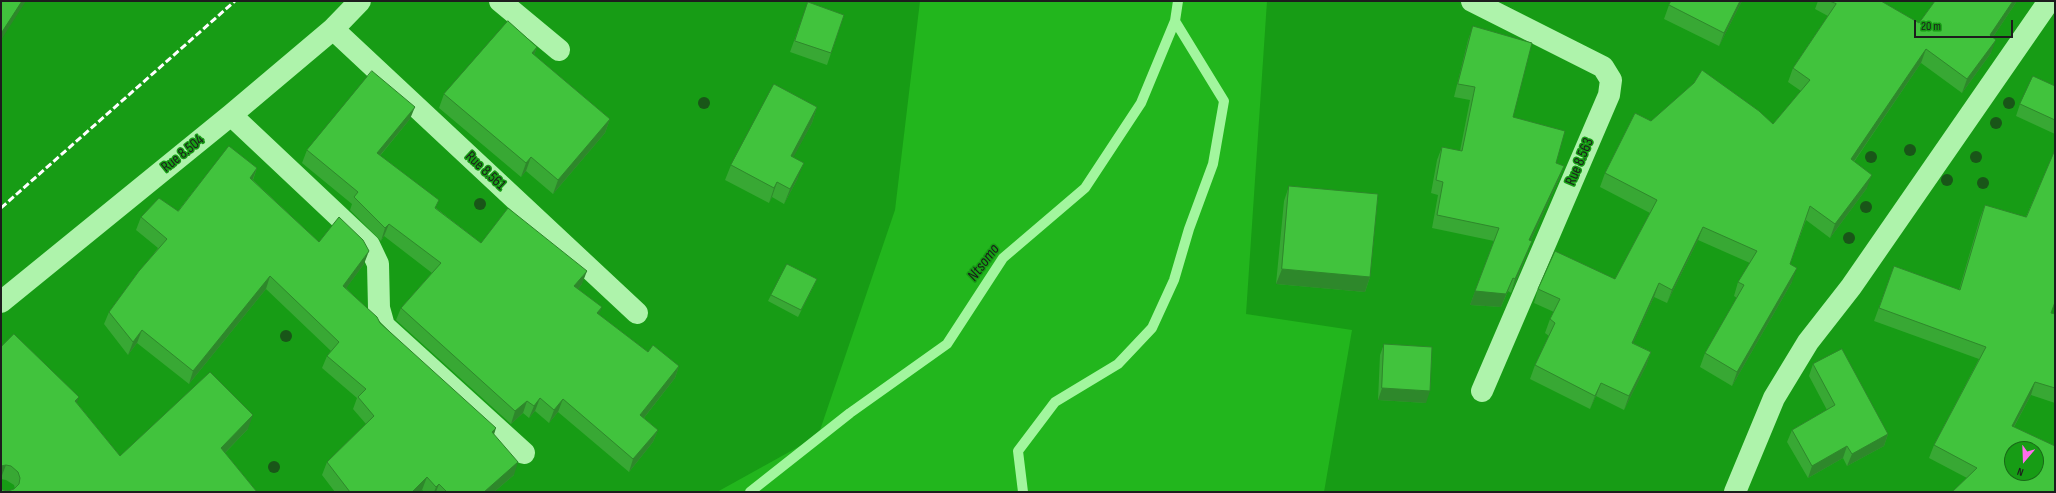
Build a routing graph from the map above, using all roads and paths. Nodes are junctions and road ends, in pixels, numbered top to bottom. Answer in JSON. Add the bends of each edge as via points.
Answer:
{"nodes":[{"id":1,"x":360,"y":1,"type":"edge"},
{"id":2,"x":500,"y":1,"type":"edge"},
{"id":3,"x":1472,"y":1,"type":"edge"},
{"id":4,"x":2049,"y":1,"type":"edge"},
{"id":5,"x":332,"y":29,"type":"junction"},
{"id":6,"x":559,"y":50,"type":"dead end"},
{"id":7,"x":231,"y":115,"type":"junction"},
{"id":8,"x":1,"y":302,"type":"edge"},
{"id":9,"x":637,"y":313,"type":"dead end"},
{"id":10,"x":1482,"y":391,"type":"dead end"},
{"id":11,"x":524,"y":454,"type":"dead end"},
{"id":12,"x":1735,"y":492,"type":"edge"}],
"edges":[{"from":1,"to":5,"type":"street","name":"Rue 8.504"},
{"from":2,"to":6,"type":"street"},
{"from":3,"to":10,"type":"street","name":"Rue 8.563","via":[[1603,68],[1612,80],[1609,96]]},
{"from":4,"to":12,"type":"street","via":[[1851,287],[1808,342],[1774,398]]},
{"from":5,"to":7,"type":"street","name":"Rue 8.504"},
{"from":5,"to":9,"type":"street","name":"Rue 8.561"},
{"from":7,"to":8,"type":"street","name":"Rue 8.504"},
{"from":7,"to":11,"type":"street","via":[[369,245],[378,264],[379,308],[384,326]]}]}
